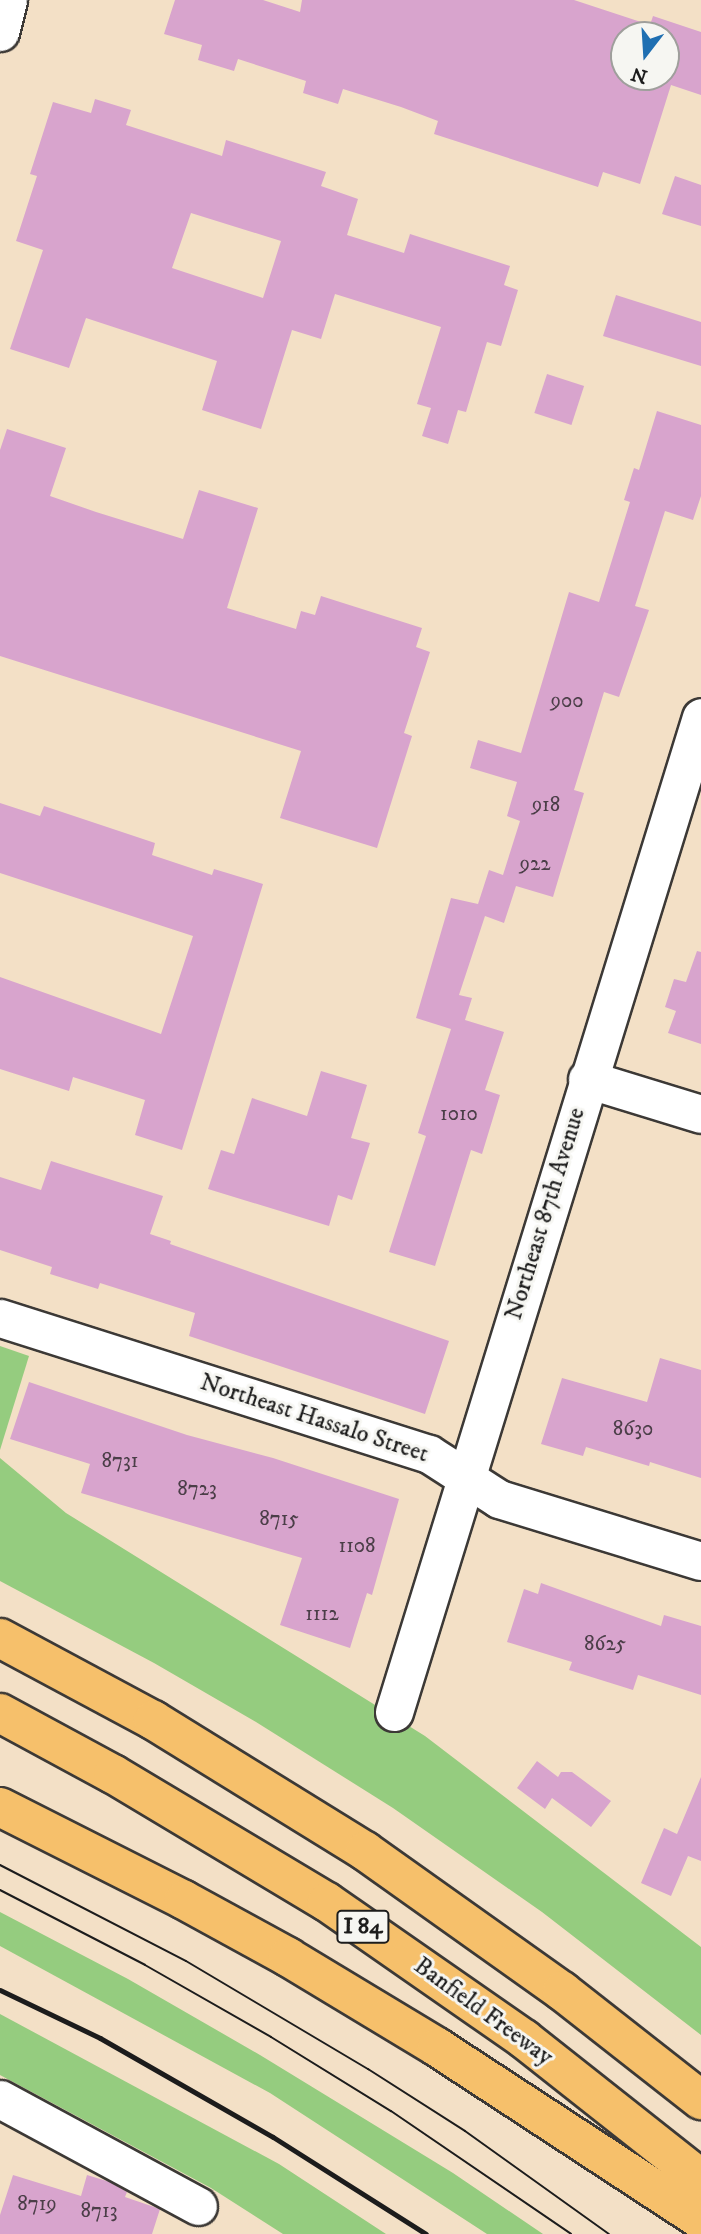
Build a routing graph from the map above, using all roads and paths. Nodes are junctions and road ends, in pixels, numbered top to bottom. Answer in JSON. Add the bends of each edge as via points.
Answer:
{"nodes":[{"id":1,"x":8,"y":0,"type":"edge"},
{"id":2,"x":0,"y":32,"type":"edge"},
{"id":3,"x":701,"y":717,"type":"edge"},
{"id":4,"x":587,"y":1079,"type":"junction"},
{"id":5,"x":701,"y":1114,"type":"edge"},
{"id":6,"x":0,"y":1318,"type":"edge"},
{"id":7,"x":465,"y":1477,"type":"junction"},
{"id":8,"x":701,"y":1562,"type":"edge"},
{"id":9,"x":0,"y":1638,"type":"edge"},
{"id":10,"x":394,"y":1712,"type":"dead end"},
{"id":11,"x":0,"y":1713,"type":"edge"},
{"id":12,"x":0,"y":1807,"type":"edge"},
{"id":13,"x":0,"y":2099,"type":"edge"},
{"id":14,"x":701,"y":2100,"type":"edge"},
{"id":15,"x":701,"y":2179,"type":"edge"},
{"id":16,"x":198,"y":2206,"type":"dead end"},
{"id":17,"x":701,"y":2220,"type":"edge"}],
"edges":[{"from":1,"to":2,"type":"street"},
{"from":3,"to":4,"type":"street","name":"Northeast 87th Avenue"},
{"from":4,"to":5,"type":"street"},
{"from":4,"to":7,"type":"street","name":"Northeast 87th Avenue"},
{"from":6,"to":7,"type":"street","name":"Northeast Hassalo Street","via":[[429,1454]]},
{"from":7,"to":8,"type":"street","name":"Northeast Hassalo Street","via":[[499,1499]]},
{"from":7,"to":10,"type":"street","name":"Northeast 87th Avenue"},
{"from":9,"to":14,"type":"highway","number":"I 84","via":[[153,1720],[365,1851],[562,1991]]},
{"from":11,"to":15,"type":"highway","name":"Banfield Freeway","number":"I 84","via":[[125,1781],[327,1902],[524,2039]]},
{"from":12,"to":17,"type":"highway","via":[[288,1957],[437,2047]]},
{"from":13,"to":16,"type":"street"}]}
